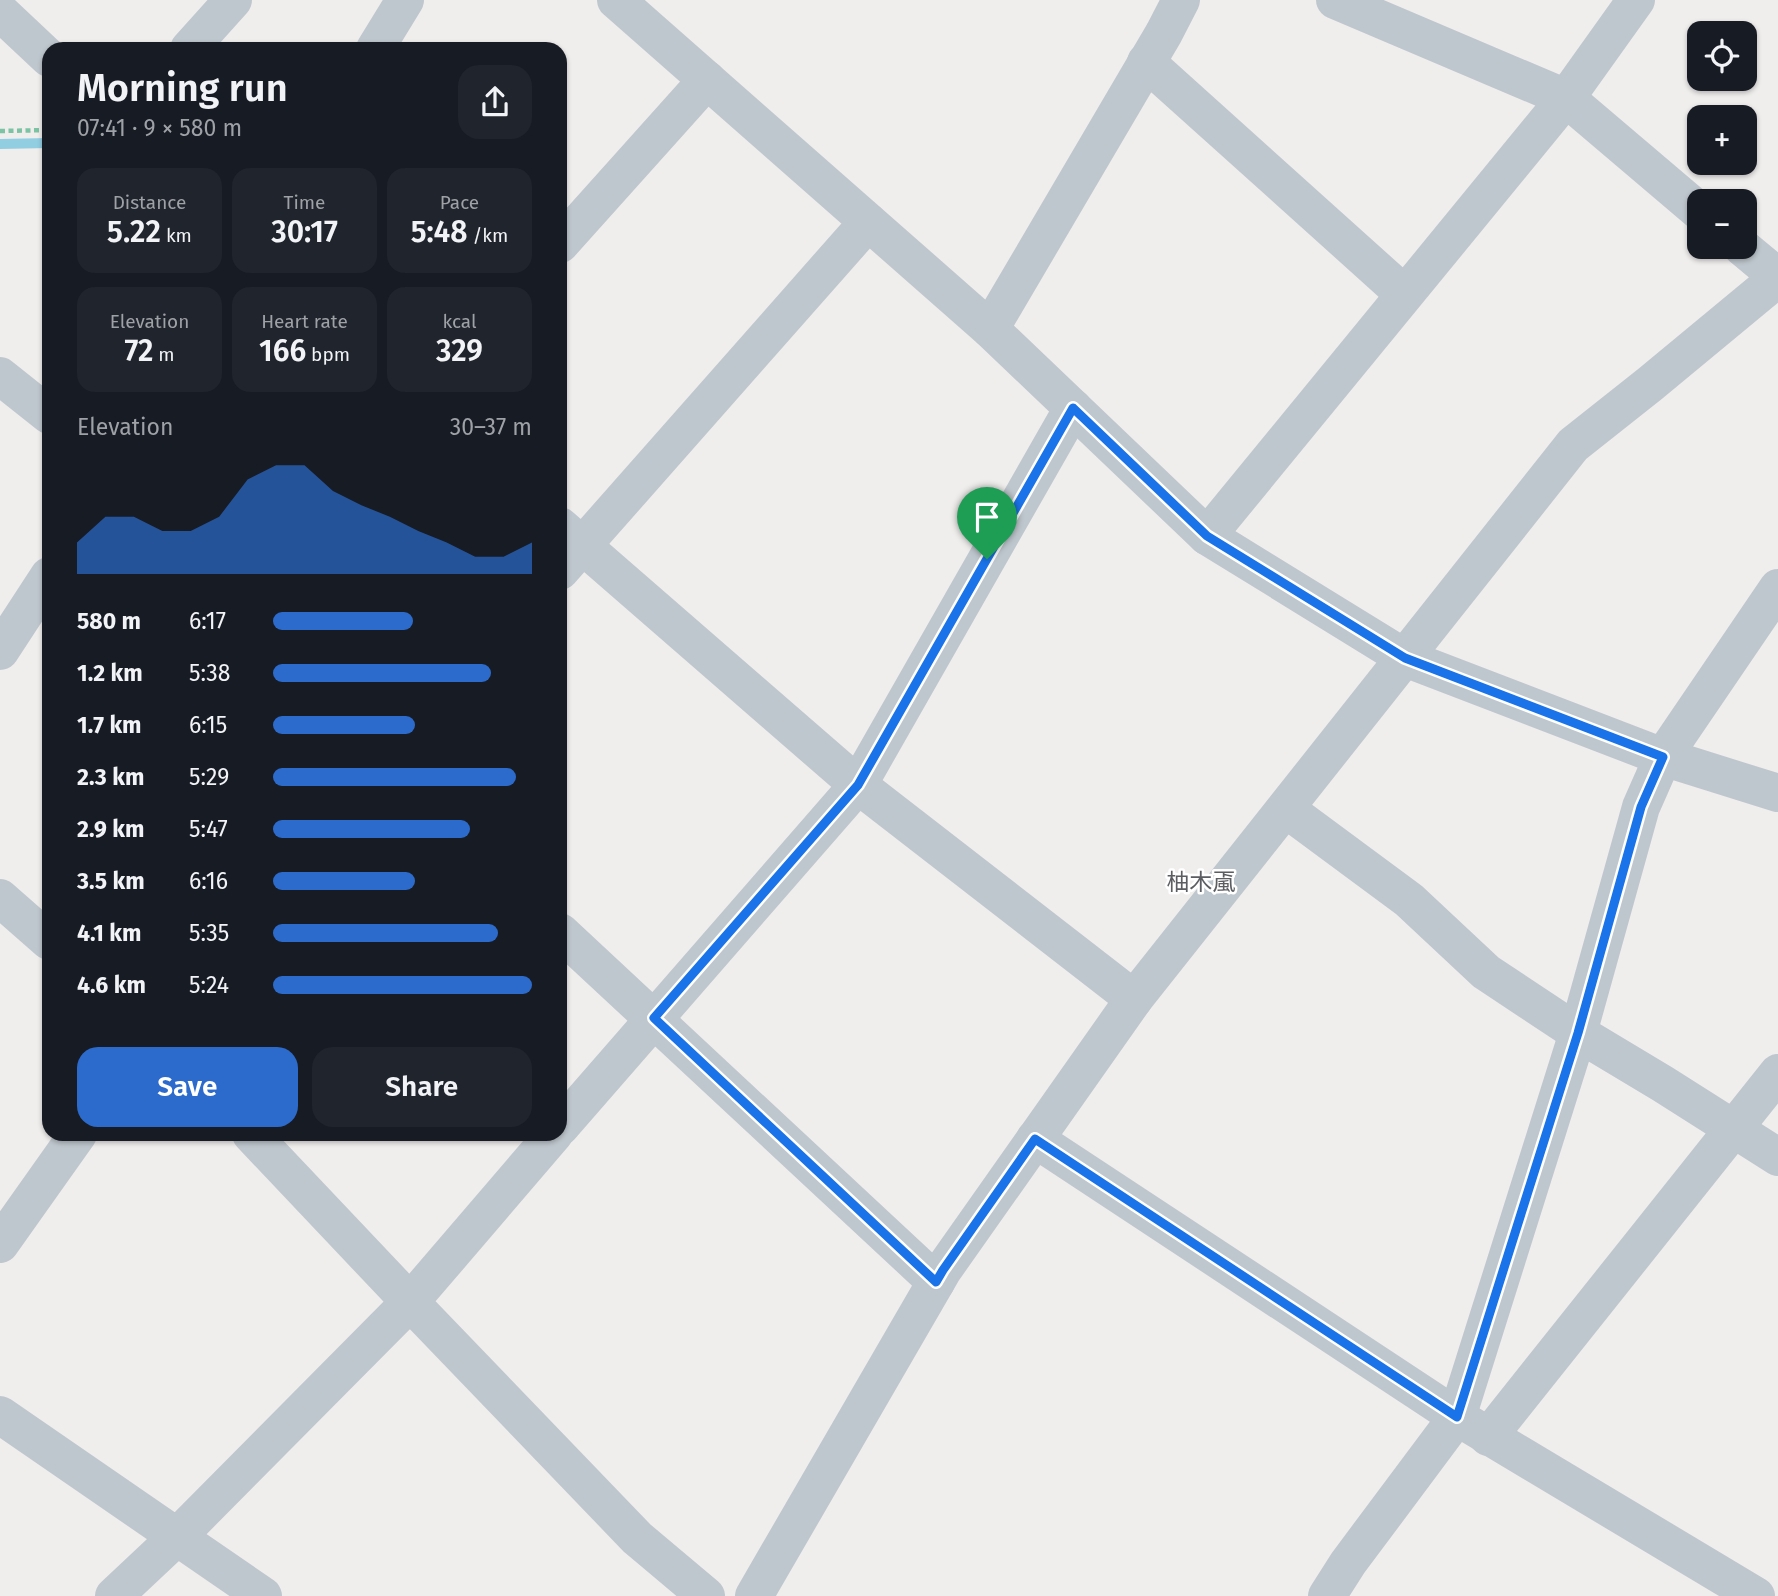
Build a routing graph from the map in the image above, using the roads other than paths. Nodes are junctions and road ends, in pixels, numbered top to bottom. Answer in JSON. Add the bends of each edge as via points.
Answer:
{"nodes":[{"id":1,"x":233,"y":0,"type":"edge"},
{"id":2,"x":405,"y":0,"type":"edge"},
{"id":3,"x":616,"y":0,"type":"edge"},
{"id":4,"x":1181,"y":0,"type":"edge"},
{"id":5,"x":1335,"y":0,"type":"edge"},
{"id":6,"x":1636,"y":0,"type":"edge"},
{"id":7,"x":0,"y":12,"type":"edge"},
{"id":8,"x":195,"y":42,"type":"edge"},
{"id":9,"x":379,"y":42,"type":"edge"},
{"id":10,"x":42,"y":51,"type":"edge"},
{"id":11,"x":1146,"y":62,"type":"junction"},
{"id":12,"x":707,"y":79,"type":"junction"},
{"id":13,"x":1566,"y":98,"type":"junction"},
{"id":14,"x":1687,"y":201,"type":"edge"},
{"id":15,"x":868,"y":222,"type":"junction"},
{"id":16,"x":567,"y":236,"type":"edge"},
{"id":17,"x":1756,"y":259,"type":"edge"},
{"id":18,"x":1778,"y":278,"type":"edge"},
{"id":19,"x":1404,"y":294,"type":"junction"},
{"id":20,"x":990,"y":329,"type":"junction"},
{"id":21,"x":0,"y":376,"type":"edge"},
{"id":22,"x":1073,"y":408,"type":"junction"},
{"id":23,"x":42,"y":409,"type":"edge"},
{"id":24,"x":1207,"y":536,"type":"junction"},
{"id":25,"x":567,"y":547,"type":"edge"},
{"id":26,"x":42,"y":587,"type":"edge"},
{"id":27,"x":1778,"y":588,"type":"edge"},
{"id":28,"x":0,"y":651,"type":"edge"},
{"id":29,"x":1405,"y":658,"type":"junction"},
{"id":30,"x":1663,"y":757,"type":"junction"},
{"id":31,"x":858,"y":785,"type":"junction"},
{"id":32,"x":1778,"y":793,"type":"edge"},
{"id":33,"x":1286,"y":809,"type":"junction"},
{"id":34,"x":0,"y":898,"type":"edge"},
{"id":35,"x":42,"y":935,"type":"edge"},
{"id":36,"x":567,"y":938,"type":"edge"},
{"id":37,"x":1134,"y":999,"type":"junction"},
{"id":38,"x":654,"y":1018,"type":"junction"},
{"id":39,"x":1578,"y":1033,"type":"junction"},
{"id":40,"x":1778,"y":1073,"type":"edge"},
{"id":41,"x":567,"y":1119,"type":"edge"},
{"id":42,"x":1734,"y":1129,"type":"junction"},
{"id":43,"x":1035,"y":1139,"type":"junction"},
{"id":44,"x":73,"y":1141,"type":"edge"},
{"id":45,"x":258,"y":1141,"type":"edge"},
{"id":46,"x":548,"y":1141,"type":"edge"},
{"id":47,"x":1778,"y":1157,"type":"edge"},
{"id":48,"x":0,"y":1244,"type":"edge"},
{"id":49,"x":936,"y":1282,"type":"junction"},
{"id":50,"x":410,"y":1302,"type":"junction"},
{"id":51,"x":0,"y":1415,"type":"edge"},
{"id":52,"x":1457,"y":1417,"type":"junction"},
{"id":53,"x":1489,"y":1437,"type":"junction"},
{"id":54,"x":178,"y":1536,"type":"junction"},
{"id":55,"x":114,"y":1596,"type":"edge"},
{"id":56,"x":263,"y":1596,"type":"edge"},
{"id":57,"x":706,"y":1596,"type":"edge"},
{"id":58,"x":754,"y":1596,"type":"edge"},
{"id":59,"x":1327,"y":1596,"type":"edge"},
{"id":60,"x":1756,"y":1596,"type":"edge"}],
"edges":[{"from":1,"to":8,"type":"street"},
{"from":2,"to":9,"type":"street"},
{"from":3,"to":12,"type":"street"},
{"from":4,"to":11,"type":"street"},
{"from":5,"to":13,"type":"street"},
{"from":6,"to":13,"type":"street"},
{"from":7,"to":10,"type":"street"},
{"from":11,"to":19,"type":"street"},
{"from":11,"to":20,"type":"street"},
{"from":12,"to":15,"type":"street"},
{"from":12,"to":16,"type":"street"},
{"from":13,"to":14,"type":"street"},
{"from":13,"to":19,"type":"street"},
{"from":15,"to":20,"type":"street"},
{"from":15,"to":25,"type":"street"},
{"from":17,"to":18,"type":"street"},
{"from":18,"to":29,"type":"street","via":[[1573,445]]},
{"from":19,"to":24,"type":"street"},
{"from":20,"to":22,"type":"street"},
{"from":21,"to":23,"type":"street"},
{"from":22,"to":24,"type":"street"},
{"from":22,"to":31,"type":"street"},
{"from":24,"to":29,"type":"street"},
{"from":25,"to":31,"type":"street"},
{"from":26,"to":28,"type":"street"},
{"from":27,"to":30,"type":"street"},
{"from":29,"to":30,"type":"street"},
{"from":29,"to":33,"type":"street"},
{"from":30,"to":32,"type":"street"},
{"from":30,"to":39,"type":"street","via":[[1641,807]]},
{"from":31,"to":37,"type":"street"},
{"from":31,"to":38,"type":"street"},
{"from":33,"to":37,"type":"street"},
{"from":33,"to":39,"type":"street","via":[[1409,900],[1486,972]]},
{"from":34,"to":35,"type":"street"},
{"from":36,"to":38,"type":"street"},
{"from":37,"to":43,"type":"street"},
{"from":38,"to":41,"type":"street"},
{"from":38,"to":49,"type":"street"},
{"from":39,"to":42,"type":"street"},
{"from":39,"to":52,"type":"street"},
{"from":40,"to":42,"type":"street"},
{"from":42,"to":47,"type":"street"},
{"from":42,"to":53,"type":"street"},
{"from":43,"to":49,"type":"street"},
{"from":43,"to":52,"type":"street"},
{"from":44,"to":48,"type":"street"},
{"from":45,"to":50,"type":"street"},
{"from":46,"to":50,"type":"street"},
{"from":49,"to":58,"type":"street"},
{"from":50,"to":54,"type":"street"},
{"from":50,"to":57,"type":"street","via":[[637,1538]]},
{"from":51,"to":54,"type":"street"},
{"from":52,"to":53,"type":"street"},
{"from":52,"to":59,"type":"street"},
{"from":53,"to":60,"type":"street"},
{"from":54,"to":55,"type":"street"},
{"from":54,"to":56,"type":"street"}]}
